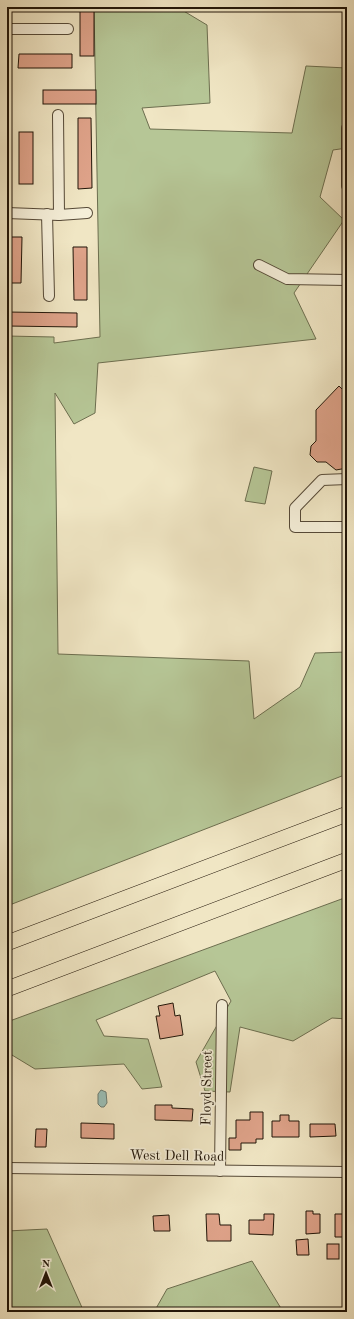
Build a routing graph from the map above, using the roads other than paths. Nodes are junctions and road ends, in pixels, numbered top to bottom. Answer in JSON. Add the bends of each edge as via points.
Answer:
{"nodes":[{"id":1,"x":7,"y":29,"type":"edge"},
{"id":2,"x":68,"y":29,"type":"dead end"},
{"id":3,"x":58,"y":115,"type":"dead end"},
{"id":4,"x":347,"y":128,"type":"edge"},
{"id":5,"x":347,"y":186,"type":"edge"},
{"id":6,"x":7,"y":213,"type":"edge"},
{"id":7,"x":87,"y":213,"type":"dead end"},
{"id":8,"x":47,"y":214,"type":"junction"},
{"id":9,"x":58,"y":215,"type":"junction"},
{"id":10,"x":259,"y":265,"type":"dead end"},
{"id":11,"x":347,"y":280,"type":"edge"},
{"id":12,"x":49,"y":296,"type":"dead end"},
{"id":13,"x":347,"y":480,"type":"edge"},
{"id":14,"x":347,"y":528,"type":"edge"},
{"id":15,"x":347,"y":814,"type":"edge"},
{"id":16,"x":347,"y":860,"type":"edge"},
{"id":17,"x":7,"y":943,"type":"edge"},
{"id":18,"x":55,"y":971,"type":"junction"},
{"id":19,"x":7,"y":989,"type":"edge"},
{"id":20,"x":7,"y":996,"type":"edge"},
{"id":21,"x":222,"y":1006,"type":"dead end"},
{"id":22,"x":7,"y":1168,"type":"edge"},
{"id":23,"x":220,"y":1171,"type":"junction"},
{"id":24,"x":347,"y":1172,"type":"edge"}],
"edges":[{"from":1,"to":2,"type":"street"},
{"from":3,"to":9,"type":"street"},
{"from":4,"to":5,"type":"street"},
{"from":6,"to":8,"type":"street"},
{"from":7,"to":9,"type":"street"},
{"from":8,"to":9,"type":"street"},
{"from":8,"to":12,"type":"street"},
{"from":10,"to":11,"type":"street","via":[[287,279]]},
{"from":13,"to":14,"type":"street","via":[[322,480],[295,508],[295,527]]},
{"from":15,"to":17,"type":"highway"},
{"from":16,"to":18,"type":"highway"},
{"from":18,"to":19,"type":"highway"},
{"from":18,"to":20,"type":"highway"},
{"from":21,"to":23,"type":"street","name":"Floyd Street"},
{"from":22,"to":23,"type":"street","name":"West Dell Road"},
{"from":23,"to":24,"type":"street","name":"West Dell Road"}]}
